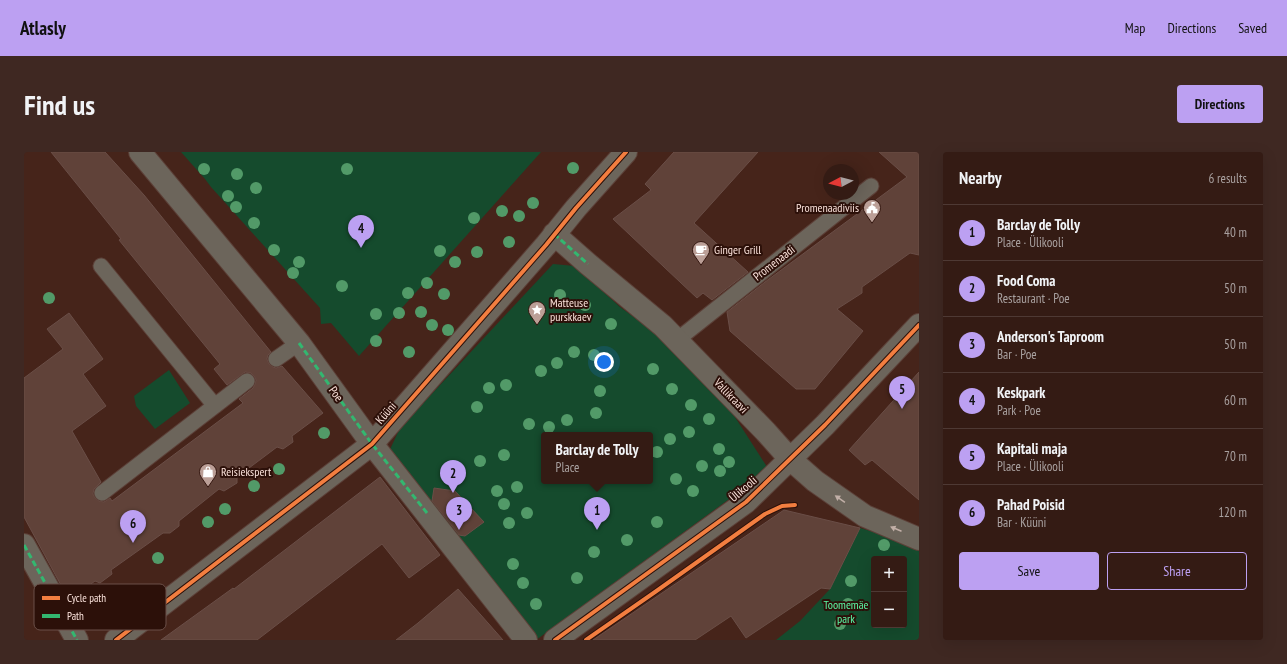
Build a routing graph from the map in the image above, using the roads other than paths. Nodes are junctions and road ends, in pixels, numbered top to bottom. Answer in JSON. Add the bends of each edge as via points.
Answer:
{"nodes":[{"id":1,"x":140,"y":152,"type":"edge"},
{"id":2,"x":626,"y":152,"type":"edge"},
{"id":3,"x":871,"y":186,"type":"dead end"},
{"id":4,"x":554,"y":234,"type":"junction"},
{"id":5,"x":102,"y":266,"type":"dead end"},
{"id":6,"x":919,"y":325,"type":"edge"},
{"id":7,"x":677,"y":340,"type":"junction"},
{"id":8,"x":299,"y":343,"type":"junction"},
{"id":9,"x":276,"y":359,"type":"dead end"},
{"id":10,"x":247,"y":382,"type":"dead end"},
{"id":11,"x":215,"y":406,"type":"junction"},
{"id":12,"x":372,"y":444,"type":"junction"},
{"id":13,"x":790,"y":459,"type":"junction"},
{"id":14,"x":102,"y":493,"type":"dead end"},
{"id":15,"x":919,"y":539,"type":"edge"},
{"id":16,"x":24,"y":545,"type":"edge"},
{"id":17,"x":46,"y":584,"type":"edge"},
{"id":18,"x":166,"y":602,"type":"edge"},
{"id":19,"x":71,"y":630,"type":"edge"},
{"id":20,"x":129,"y":630,"type":"edge"},
{"id":21,"x":77,"y":640,"type":"edge"},
{"id":22,"x":116,"y":640,"type":"edge"},
{"id":23,"x":526,"y":640,"type":"edge"},
{"id":24,"x":555,"y":640,"type":"edge"}],
"edges":[{"from":1,"to":8,"type":"street","name":"Poe"},
{"from":2,"to":4,"type":"street","name":"Küüni"},
{"from":3,"to":7,"type":"lane","name":"Promenaadi"},
{"from":4,"to":7,"type":"street","name":"Vallikraavi"},
{"from":4,"to":12,"type":"street","name":"Küüni"},
{"from":5,"to":11,"type":"lane"},
{"from":6,"to":13,"type":"street","name":"Ülikooli"},
{"from":7,"to":13,"type":"street","name":"Vallikraavi"},
{"from":8,"to":9,"type":"lane"},
{"from":8,"to":12,"type":"street","name":"Poe"},
{"from":10,"to":11,"type":"lane"},
{"from":11,"to":14,"type":"lane"},
{"from":12,"to":18,"type":"street","name":"Küüni"},
{"from":12,"to":23,"type":"street","name":"Poe"},
{"from":15,"to":13,"type":"street","name":"Vallikraavi","one_way":true,"via":[[865,516],[815,481]]},
{"from":13,"to":24,"type":"street","name":"Ülikooli","via":[[746,502]]},
{"from":16,"to":17,"type":"street"},
{"from":19,"to":21,"type":"street"},
{"from":20,"to":22,"type":"street","name":"Küüni"}]}
